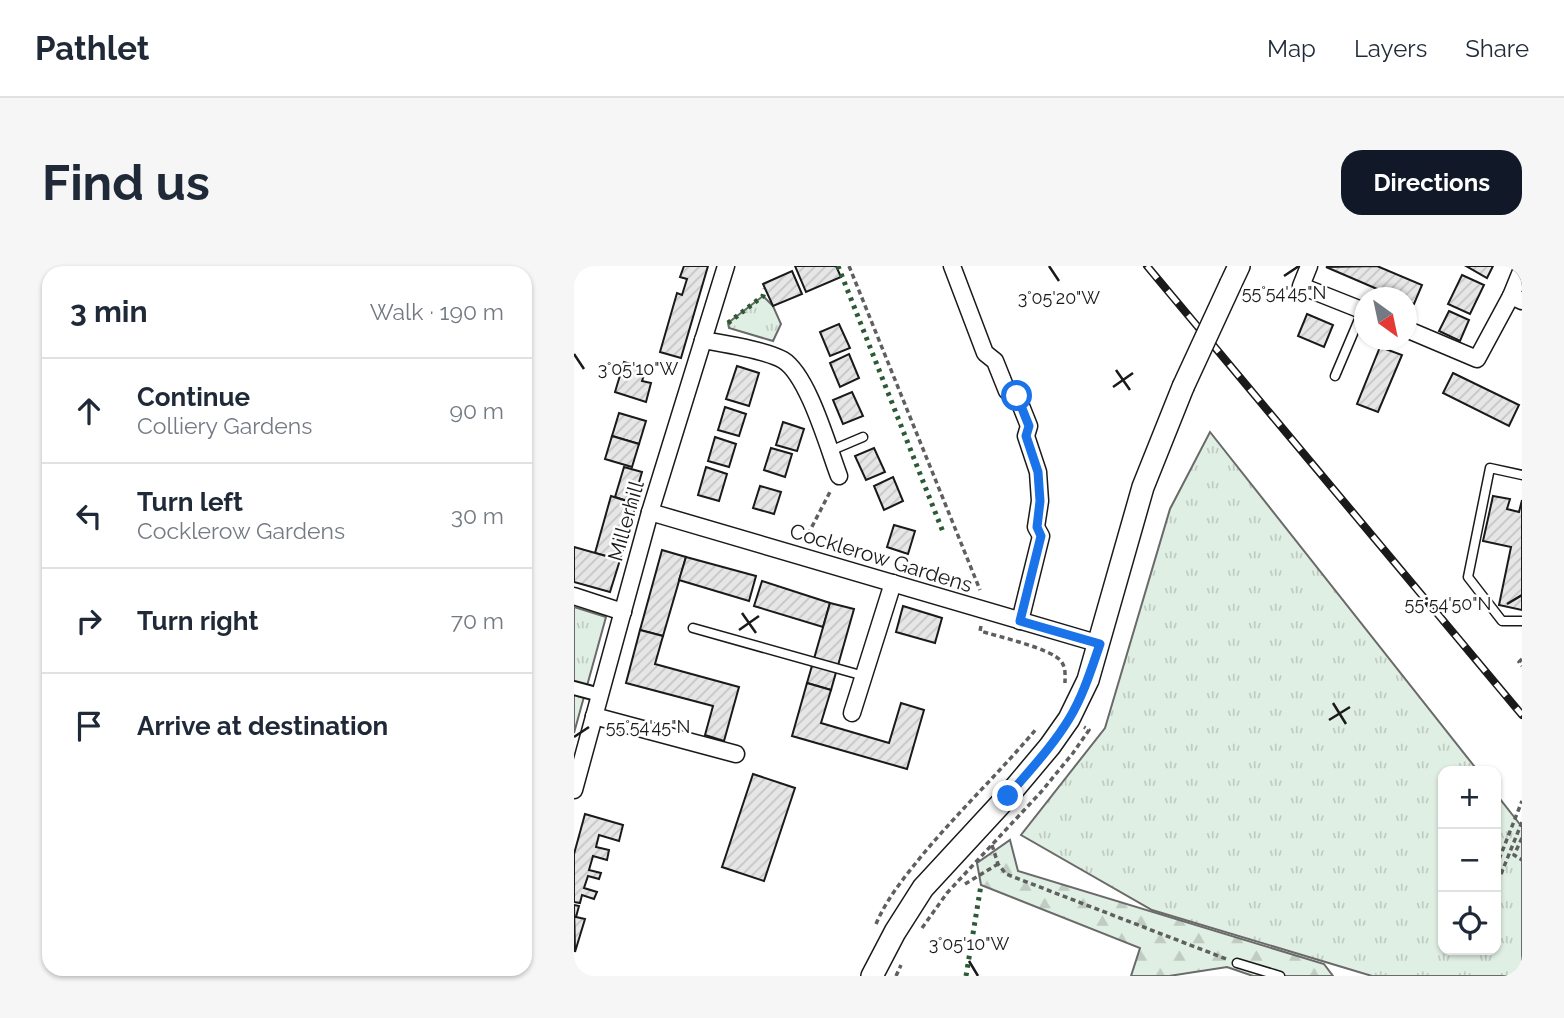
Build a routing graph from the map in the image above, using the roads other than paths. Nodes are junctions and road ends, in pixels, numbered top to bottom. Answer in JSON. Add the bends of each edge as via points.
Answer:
{"nodes":[{"id":1,"x":726,"y":266,"type":"edge"},
{"id":2,"x":952,"y":266,"type":"edge"},
{"id":3,"x":1309,"y":266,"type":"edge"},
{"id":4,"x":1522,"y":269,"type":"edge"},
{"id":5,"x":1235,"y":274,"type":"edge"},
{"id":6,"x":1516,"y":298,"type":"edge"},
{"id":7,"x":1354,"y":307,"type":"edge"},
{"id":8,"x":1354,"y":333,"type":"edge"},
{"id":9,"x":1417,"y":334,"type":"edge"},
{"id":10,"x":704,"y":340,"type":"junction"},
{"id":11,"x":1335,"y":376,"type":"dead end"},
{"id":12,"x":863,"y":437,"type":"dead end"},
{"id":13,"x":830,"y":451,"type":"junction"},
{"id":14,"x":1522,"y":475,"type":"edge"},
{"id":15,"x":839,"y":476,"type":"road end"},
{"id":16,"x":650,"y":512,"type":"junction"},
{"id":17,"x":893,"y":583,"type":"junction"},
{"id":18,"x":574,"y":596,"type":"edge"},
{"id":19,"x":623,"y":612,"type":"junction"},
{"id":20,"x":1020,"y":621,"type":"junction"},
{"id":21,"x":1522,"y":621,"type":"edge"},
{"id":22,"x":693,"y":628,"type":"dead end"},
{"id":23,"x":1100,"y":644,"type":"junction"},
{"id":24,"x":864,"y":676,"type":"junction"},
{"id":25,"x":574,"y":688,"type":"edge"},
{"id":26,"x":600,"y":695,"type":"junction"},
{"id":27,"x":852,"y":713,"type":"dead end"},
{"id":28,"x":594,"y":716,"type":"junction"},
{"id":29,"x":736,"y":754,"type":"dead end"},
{"id":30,"x":578,"y":757,"type":"edge"},
{"id":31,"x":574,"y":790,"type":"edge"},
{"id":32,"x":1237,"y":963,"type":"road end"},
{"id":33,"x":872,"y":976,"type":"edge"},
{"id":34,"x":1280,"y":976,"type":"edge"}],
"edges":[{"from":1,"to":10,"type":"street","name":"Millerhill"},
{"from":2,"to":20,"type":"street","via":[[985,353],[995,361],[1007,391],[1017,396],[1029,426],[1026,436],[1038,472],[1037,527],[1041,536]]},
{"from":3,"to":7,"type":"street","via":[[1301,286]]},
{"from":4,"to":6,"type":"street"},
{"from":5,"to":23,"type":"main road","bridge":true,"via":[[1143,487]]},
{"from":6,"to":9,"type":"street","via":[[1477,359]]},
{"from":8,"to":11,"type":"lane"},
{"from":10,"to":13,"type":"street","via":[[783,360],[805,385]]},
{"from":10,"to":16,"type":"street","name":"Millerhill"},
{"from":12,"to":13,"type":"lane"},
{"from":13,"to":15,"type":"street"},
{"from":14,"to":21,"type":"lane","via":[[1490,468],[1468,577],[1502,621]]},
{"from":16,"to":17,"type":"street","name":"Cocklerow Gardens"},
{"from":16,"to":19,"type":"street","name":"Millerhill"},
{"from":17,"to":20,"type":"street","name":"Cocklerow Gardens"},
{"from":17,"to":24,"type":"street"},
{"from":18,"to":19,"type":"street"},
{"from":19,"to":26,"type":"street","name":"Millerhill"},
{"from":20,"to":23,"type":"street","name":"Cocklerow Gardens"},
{"from":22,"to":24,"type":"lane"},
{"from":23,"to":33,"type":"main road","via":[[1069,719],[1008,796],[923,888]]},
{"from":24,"to":27,"type":"street"},
{"from":25,"to":26,"type":"street"},
{"from":26,"to":28,"type":"street","name":"Millerhill"},
{"from":28,"to":29,"type":"street"},
{"from":28,"to":30,"type":"street","name":"Millerhill"},
{"from":30,"to":31,"type":"street","name":"Millerhill"},
{"from":32,"to":34,"type":"lane"}]}
